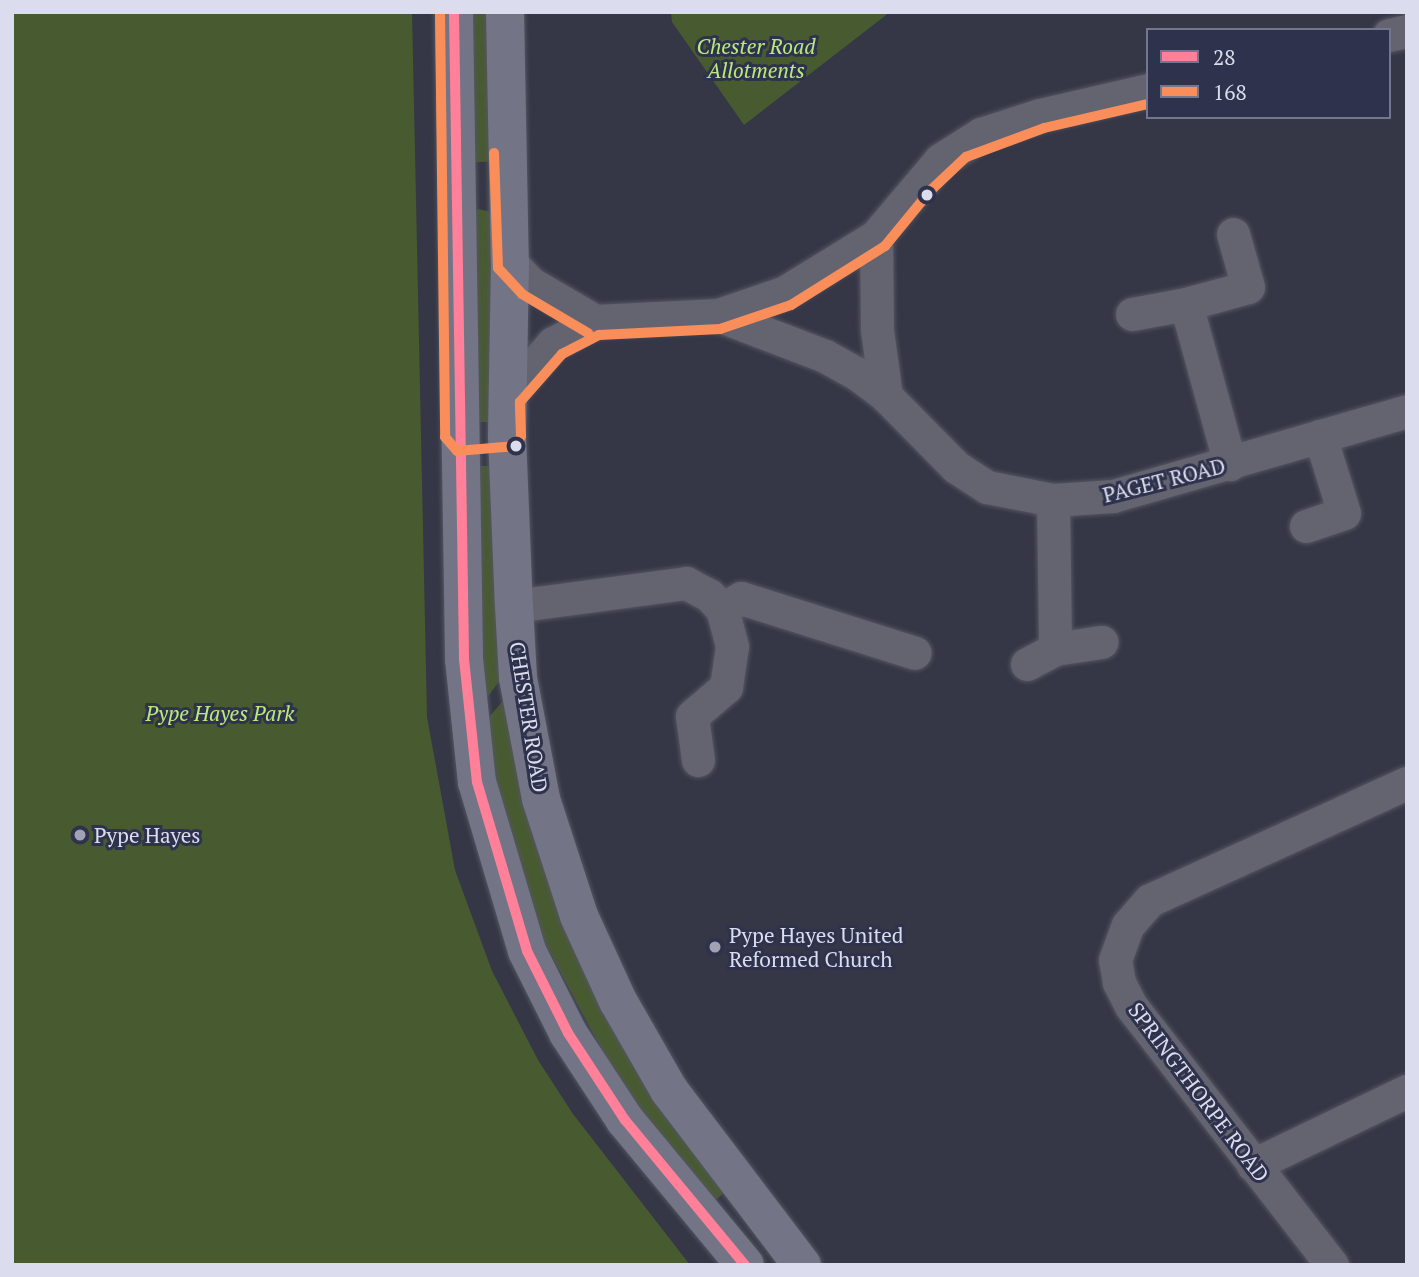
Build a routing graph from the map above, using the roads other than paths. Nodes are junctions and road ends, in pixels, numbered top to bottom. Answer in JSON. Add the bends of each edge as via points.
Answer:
{"nodes":[{"id":1,"x":454,"y":12,"type":"edge"},
{"id":2,"x":505,"y":12,"type":"edge"},
{"id":3,"x":1146,"y":90,"type":"edge"},
{"id":4,"x":509,"y":184,"type":"junction"},
{"id":5,"x":457,"y":186,"type":"junction"},
{"id":6,"x":1233,"y":234,"type":"dead end"},
{"id":7,"x":876,"y":236,"type":"junction"},
{"id":8,"x":510,"y":262,"type":"junction"},
{"id":9,"x":1186,"y":304,"type":"junction"},
{"id":10,"x":1132,"y":314,"type":"dead end"},
{"id":11,"x":718,"y":315,"type":"junction"},
{"id":12,"x":595,"y":321,"type":"junction"},
{"id":13,"x":886,"y":396,"type":"junction"},
{"id":14,"x":506,"y":397,"type":"junction"},
{"id":15,"x":1407,"y":411,"type":"edge"},
{"id":16,"x":507,"y":435,"type":"junction"},
{"id":17,"x":1320,"y":436,"type":"junction"},
{"id":18,"x":459,"y":437,"type":"junction"},
{"id":19,"x":1230,"y":464,"type":"junction"},
{"id":20,"x":1053,"y":500,"type":"junction"},
{"id":21,"x":1306,"y":526,"type":"dead end"},
{"id":22,"x":514,"y":606,"type":"junction"},
{"id":23,"x":722,"y":609,"type":"junction"},
{"id":24,"x":1101,"y":642,"type":"dead end"},
{"id":25,"x":915,"y":653,"type":"dead end"},
{"id":26,"x":698,"y":760,"type":"dead end"},
{"id":27,"x":1407,"y":783,"type":"edge"},
{"id":28,"x":1407,"y":1091,"type":"edge"},
{"id":29,"x":1254,"y":1165,"type":"junction"},
{"id":30,"x":747,"y":1190,"type":"junction"},
{"id":31,"x":708,"y":1220,"type":"junction"},
{"id":32,"x":745,"y":1265,"type":"edge"},
{"id":33,"x":802,"y":1265,"type":"edge"},
{"id":34,"x":1332,"y":1265,"type":"edge"}],
"edges":[{"from":1,"to":5,"type":"highway"},
{"from":2,"to":4,"type":"highway","name":"CHESTER ROAD"},
{"from":3,"to":7,"type":"street","via":[[1040,115],[959,145],[920,181]]},
{"from":4,"to":5,"type":"highway"},
{"from":4,"to":8,"type":"highway","name":"CHESTER ROAD"},
{"from":5,"to":18,"type":"highway"},
{"from":6,"to":9,"type":"street","via":[[1248,286]]},
{"from":7,"to":11,"type":"street","via":[[785,292]]},
{"from":7,"to":13,"type":"street","via":[[877,330]]},
{"from":8,"to":12,"type":"street","via":[[530,283]]},
{"from":8,"to":14,"type":"highway","name":"CHESTER ROAD"},
{"from":9,"to":10,"type":"street"},
{"from":9,"to":19,"type":"street"},
{"from":11,"to":12,"type":"street"},
{"from":11,"to":13,"type":"street","name":"PAGET ROAD","via":[[825,356]]},
{"from":12,"to":14,"type":"street","via":[[553,343]]},
{"from":13,"to":20,"type":"street","name":"PAGET ROAD","via":[[947,459],[977,480]]},
{"from":14,"to":16,"type":"highway","name":"CHESTER ROAD"},
{"from":15,"to":17,"type":"street","name":"PAGET ROAD"},
{"from":16,"to":18,"type":"highway"},
{"from":16,"to":22,"type":"highway","name":"CHESTER ROAD"},
{"from":17,"to":19,"type":"street","name":"PAGET ROAD"},
{"from":17,"to":21,"type":"street","via":[[1344,513]]},
{"from":18,"to":31,"type":"highway","via":[[467,711],[477,782],[527,951],[568,1033],[625,1120]]},
{"from":19,"to":20,"type":"street","name":"PAGET ROAD","via":[[1113,496]]},
{"from":20,"to":24,"type":"street","via":[[1041,657]]},
{"from":22,"to":23,"type":"street","via":[[686,583],[709,595]]},
{"from":22,"to":30,"type":"highway","name":"CHESTER ROAD","via":[[519,678],[541,799],[579,916],[618,1001],[669,1090]]},
{"from":23,"to":25,"type":"street","via":[[741,598]]},
{"from":23,"to":26,"type":"street","via":[[732,646],[726,687],[692,716]]},
{"from":27,"to":29,"type":"street","name":"SPRINGTHORPE ROAD","via":[[1150,900],[1118,943],[1119,982],[1131,1006]]},
{"from":28,"to":29,"type":"street"},
{"from":29,"to":34,"type":"street","name":"SPRINGTHORPE ROAD"},
{"from":30,"to":31,"type":"highway"},
{"from":30,"to":33,"type":"highway","name":"CHESTER ROAD"},
{"from":31,"to":32,"type":"highway"}]}
